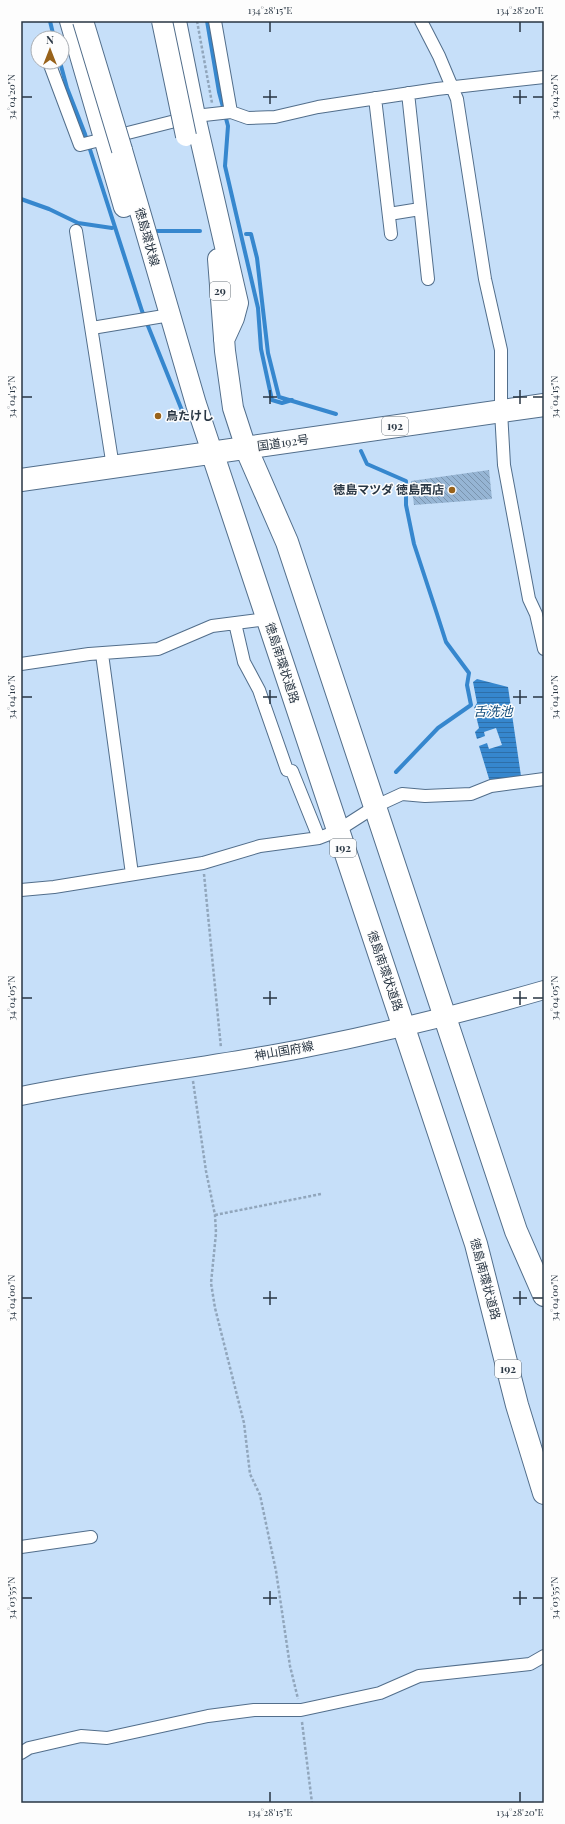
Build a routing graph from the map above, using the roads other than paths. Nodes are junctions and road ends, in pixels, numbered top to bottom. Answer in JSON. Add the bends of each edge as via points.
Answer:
{"nodes":[{"id":1,"x":70,"y":21,"type":"edge"},
{"id":2,"x":83,"y":21,"type":"edge"},
{"id":3,"x":162,"y":21,"type":"edge"},
{"id":4,"x":176,"y":21,"type":"edge"},
{"id":5,"x":214,"y":21,"type":"edge"},
{"id":6,"x":421,"y":21,"type":"edge"},
{"id":7,"x":52,"y":70,"type":"edge"},
{"id":8,"x":544,"y":78,"type":"edge"},
{"id":9,"x":452,"y":88,"type":"junction"},
{"id":10,"x":408,"y":93,"type":"junction"},
{"id":11,"x":375,"y":98,"type":"junction"},
{"id":12,"x":217,"y":114,"type":"junction"},
{"id":13,"x":93,"y":142,"type":"junction"},
{"id":14,"x":420,"y":209,"type":"junction"},
{"id":15,"x":389,"y":214,"type":"junction"},
{"id":16,"x":76,"y":231,"type":"dead end"},
{"id":17,"x":391,"y":234,"type":"dead end"},
{"id":18,"x":428,"y":279,"type":"dead end"},
{"id":19,"x":170,"y":315,"type":"junction"},
{"id":20,"x":92,"y":328,"type":"junction"},
{"id":21,"x":224,"y":340,"type":"junction"},
{"id":22,"x":544,"y":405,"type":"edge"},
{"id":23,"x":501,"y":411,"type":"junction"},
{"id":24,"x":246,"y":448,"type":"junction"},
{"id":25,"x":212,"y":452,"type":"junction"},
{"id":26,"x":113,"y":467,"type":"junction"},
{"id":27,"x":21,"y":480,"type":"edge"},
{"id":28,"x":267,"y":619,"type":"junction"},
{"id":29,"x":235,"y":623,"type":"junction"},
{"id":30,"x":544,"y":649,"type":"edge"},
{"id":31,"x":102,"y":654,"type":"junction"},
{"id":32,"x":21,"y":664,"type":"edge"},
{"id":33,"x":544,"y":779,"type":"edge"},
{"id":34,"x":376,"y":806,"type":"junction"},
{"id":35,"x":328,"y":834,"type":"junction"},
{"id":36,"x":132,"y":874,"type":"junction"},
{"id":37,"x":21,"y":890,"type":"edge"},
{"id":38,"x":544,"y":990,"type":"edge"},
{"id":39,"x":444,"y":1017,"type":"junction"},
{"id":40,"x":403,"y":1026,"type":"junction"},
{"id":41,"x":21,"y":1096,"type":"edge"},
{"id":42,"x":544,"y":1295,"type":"edge"},
{"id":43,"x":544,"y":1493,"type":"edge"},
{"id":44,"x":91,"y":1537,"type":"dead end"},
{"id":45,"x":21,"y":1547,"type":"edge"},
{"id":46,"x":544,"y":1656,"type":"edge"},
{"id":47,"x":21,"y":1753,"type":"edge"}],
"edges":[{"from":1,"to":13,"type":"main road"},
{"from":2,"to":19,"type":"main road","name":"徳島環状線","bridge":true},
{"from":3,"to":21,"type":"main road","number":"29","bridge":true,"via":[[186,136],[218,260]]},
{"from":4,"to":12,"type":"main road"},
{"from":5,"to":12,"type":"street"},
{"from":6,"to":9,"type":"street"},
{"from":7,"to":13,"type":"street","via":[[80,145]]},
{"from":8,"to":9,"type":"street"},
{"from":9,"to":10,"type":"street"},
{"from":9,"to":23,"type":"street","via":[[457,99],[485,279],[501,350]]},
{"from":10,"to":11,"type":"street"},
{"from":10,"to":14,"type":"street"},
{"from":11,"to":12,"type":"street","via":[[275,117],[248,118]]},
{"from":11,"to":15,"type":"street"},
{"from":12,"to":13,"type":"street"},
{"from":12,"to":21,"type":"main road","via":[[238,303]]},
{"from":13,"to":19,"type":"main road","via":[[153,290]]},
{"from":14,"to":15,"type":"street"},
{"from":14,"to":18,"type":"street"},
{"from":15,"to":17,"type":"street"},
{"from":16,"to":20,"type":"street"},
{"from":19,"to":20,"type":"street"},
{"from":19,"to":25,"type":"main road","name":"徳島環状線"},
{"from":20,"to":26,"type":"street"},
{"from":21,"to":24,"type":"main road","number":"29","via":[[233,408]]},
{"from":22,"to":23,"type":"highway","name":"国道192号","number":"192"},
{"from":23,"to":24,"type":"highway","name":"国道192号","number":"192"},
{"from":23,"to":30,"type":"street","via":[[504,465],[529,599],[536,614]]},
{"from":24,"to":25,"type":"highway","name":"国道192号","number":"192"},
{"from":24,"to":34,"type":"highway","via":[[287,542]]},
{"from":25,"to":26,"type":"highway","name":"国道192号","number":"192"},
{"from":25,"to":28,"type":"highway","name":"徳島南環状道路","number":"192"},
{"from":26,"to":27,"type":"highway","name":"国道192号","number":"192"},
{"from":28,"to":29,"type":"street"},
{"from":28,"to":35,"type":"highway","name":"徳島南環状道路","number":"192"},
{"from":29,"to":31,"type":"street","via":[[212,626],[158,650]]},
{"from":29,"to":35,"type":"street","via":[[244,662],[259,690],[287,770],[292,771]]},
{"from":31,"to":32,"type":"street"},
{"from":31,"to":36,"type":"street"},
{"from":33,"to":34,"type":"street","via":[[491,786],[470,794],[402,794]]},
{"from":34,"to":35,"type":"street"},
{"from":34,"to":39,"type":"highway"},
{"from":35,"to":36,"type":"street","via":[[260,846],[203,863]]},
{"from":35,"to":40,"type":"highway","name":"徳島南環状道路","number":"192"},
{"from":36,"to":37,"type":"street"},
{"from":38,"to":39,"type":"main road","name":"神山国府線"},
{"from":39,"to":40,"type":"main road","name":"神山国府線"},
{"from":39,"to":42,"type":"highway","via":[[516,1231]]},
{"from":40,"to":41,"type":"main road","name":"神山国府線","via":[[300,1049],[78,1084]]},
{"from":40,"to":43,"type":"highway","name":"徳島南環状道路","number":"192","via":[[476,1244],[517,1405]]},
{"from":44,"to":45,"type":"street"},
{"from":46,"to":47,"type":"street","via":[[530,1664],[419,1676],[380,1693],[301,1710],[254,1710],[208,1716],[107,1738],[81,1736],[29,1748]]}]}
